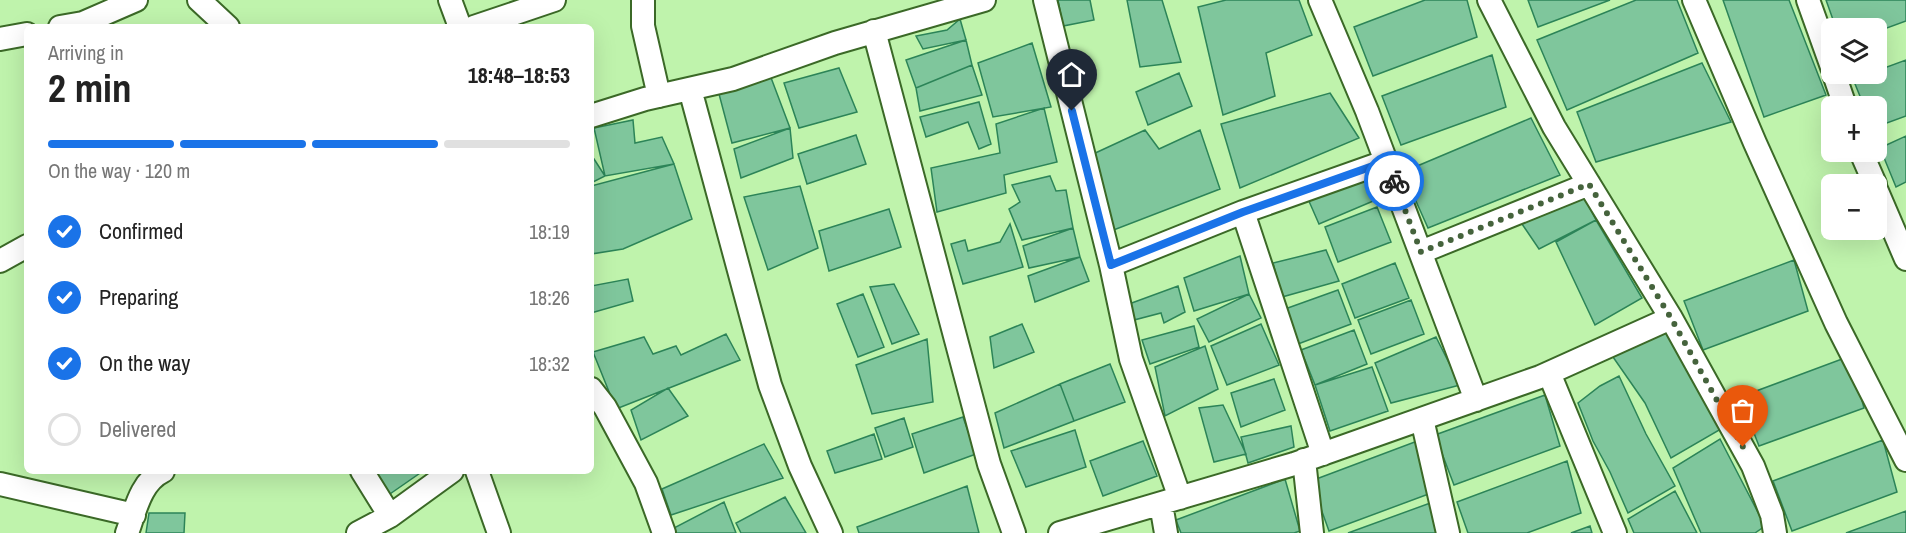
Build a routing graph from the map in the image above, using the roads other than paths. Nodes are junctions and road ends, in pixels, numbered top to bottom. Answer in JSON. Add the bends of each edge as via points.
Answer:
{"nodes":[{"id":1,"x":136,"y":0,"type":"edge"},
{"id":2,"x":199,"y":0,"type":"edge"},
{"id":3,"x":450,"y":0,"type":"edge"},
{"id":4,"x":554,"y":0,"type":"edge"},
{"id":5,"x":643,"y":0,"type":"edge"},
{"id":6,"x":984,"y":0,"type":"edge"},
{"id":7,"x":1045,"y":0,"type":"edge"},
{"id":8,"x":1320,"y":0,"type":"edge"},
{"id":9,"x":1489,"y":0,"type":"edge"},
{"id":10,"x":1694,"y":0,"type":"edge"},
{"id":11,"x":1808,"y":0,"type":"edge"},
{"id":12,"x":76,"y":24,"type":"edge"},
{"id":13,"x":225,"y":24,"type":"edge"},
{"id":14,"x":459,"y":24,"type":"edge"},
{"id":15,"x":483,"y":24,"type":"edge"},
{"id":16,"x":874,"y":31,"type":"junction"},
{"id":17,"x":24,"y":35,"type":"edge"},
{"id":18,"x":1821,"y":36,"type":"edge"},
{"id":19,"x":0,"y":39,"type":"edge"},
{"id":20,"x":690,"y":89,"type":"junction"},
{"id":21,"x":659,"y":96,"type":"junction"},
{"id":22,"x":594,"y":115,"type":"edge"},
{"id":23,"x":1387,"y":161,"type":"junction"},
{"id":24,"x":1589,"y":184,"type":"junction"},
{"id":25,"x":1243,"y":212,"type":"junction"},
{"id":26,"x":1887,"y":215,"type":"edge"},
{"id":27,"x":24,"y":248,"type":"edge"},
{"id":28,"x":1421,"y":252,"type":"junction"},
{"id":29,"x":1906,"y":259,"type":"edge"},
{"id":30,"x":0,"y":261,"type":"edge"},
{"id":31,"x":1111,"y":265,"type":"junction"},
{"id":32,"x":1671,"y":318,"type":"junction"},
{"id":33,"x":1549,"y":373,"type":"junction"},
{"id":34,"x":594,"y":393,"type":"edge"},
{"id":35,"x":1476,"y":400,"type":"junction"},
{"id":36,"x":1422,"y":419,"type":"junction"},
{"id":37,"x":1313,"y":457,"type":"junction"},
{"id":38,"x":1906,"y":460,"type":"edge"},
{"id":39,"x":158,"y":474,"type":"edge"},
{"id":40,"x":364,"y":474,"type":"edge"},
{"id":41,"x":448,"y":474,"type":"edge"},
{"id":42,"x":478,"y":474,"type":"edge"},
{"id":43,"x":0,"y":484,"type":"edge"},
{"id":44,"x":1170,"y":501,"type":"junction"},
{"id":45,"x":390,"y":516,"type":"junction"},
{"id":46,"x":130,"y":524,"type":"edge"},
{"id":47,"x":358,"y":533,"type":"edge"},
{"id":48,"x":499,"y":533,"type":"edge"},
{"id":49,"x":664,"y":533,"type":"edge"},
{"id":50,"x":831,"y":533,"type":"edge"},
{"id":51,"x":1014,"y":533,"type":"edge"},
{"id":52,"x":1060,"y":533,"type":"edge"},
{"id":53,"x":1166,"y":533,"type":"edge"},
{"id":54,"x":1312,"y":533,"type":"edge"},
{"id":55,"x":1448,"y":533,"type":"edge"},
{"id":56,"x":1615,"y":533,"type":"edge"},
{"id":57,"x":1775,"y":533,"type":"edge"}],
"edges":[{"from":1,"to":12,"type":"street"},
{"from":2,"to":13,"type":"street"},
{"from":3,"to":14,"type":"street"},
{"from":4,"to":15,"type":"street"},
{"from":5,"to":21,"type":"street","via":[[643,26]]},
{"from":6,"to":16,"type":"street"},
{"from":7,"to":31,"type":"street"},
{"from":8,"to":23,"type":"street"},
{"from":9,"to":24,"type":"street","via":[[1554,127]]},
{"from":10,"to":38,"type":"street","via":[[1836,323]]},
{"from":11,"to":18,"type":"street"},
{"from":16,"to":20,"type":"street","via":[[733,79]]},
{"from":16,"to":51,"type":"street","via":[[989,464]]},
{"from":17,"to":19,"type":"street"},
{"from":20,"to":21,"type":"street"},
{"from":20,"to":50,"type":"street","via":[[770,385],[800,466]]},
{"from":21,"to":22,"type":"street"},
{"from":23,"to":25,"type":"street"},
{"from":23,"to":28,"type":"street"},
{"from":24,"to":28,"type":"street"},
{"from":24,"to":32,"type":"street"},
{"from":25,"to":31,"type":"street"},
{"from":25,"to":37,"type":"street"},
{"from":26,"to":29,"type":"street"},
{"from":27,"to":30,"type":"street"},
{"from":28,"to":35,"type":"street"},
{"from":31,"to":44,"type":"street","via":[[1131,359]]},
{"from":32,"to":33,"type":"street"},
{"from":32,"to":57,"type":"street","via":[[1753,466]]},
{"from":33,"to":35,"type":"street"},
{"from":33,"to":56,"type":"street"},
{"from":34,"to":49,"type":"street","via":[[646,483]]},
{"from":35,"to":36,"type":"street"},
{"from":36,"to":37,"type":"street"},
{"from":36,"to":55,"type":"street"},
{"from":37,"to":44,"type":"street"},
{"from":37,"to":54,"type":"street"},
{"from":39,"to":46,"type":"street","via":[[141,492]]},
{"from":40,"to":45,"type":"street"},
{"from":41,"to":45,"type":"street"},
{"from":42,"to":48,"type":"street"},
{"from":43,"to":46,"type":"street"},
{"from":44,"to":52,"type":"street"},
{"from":44,"to":53,"type":"street"},
{"from":45,"to":47,"type":"street"}]}
